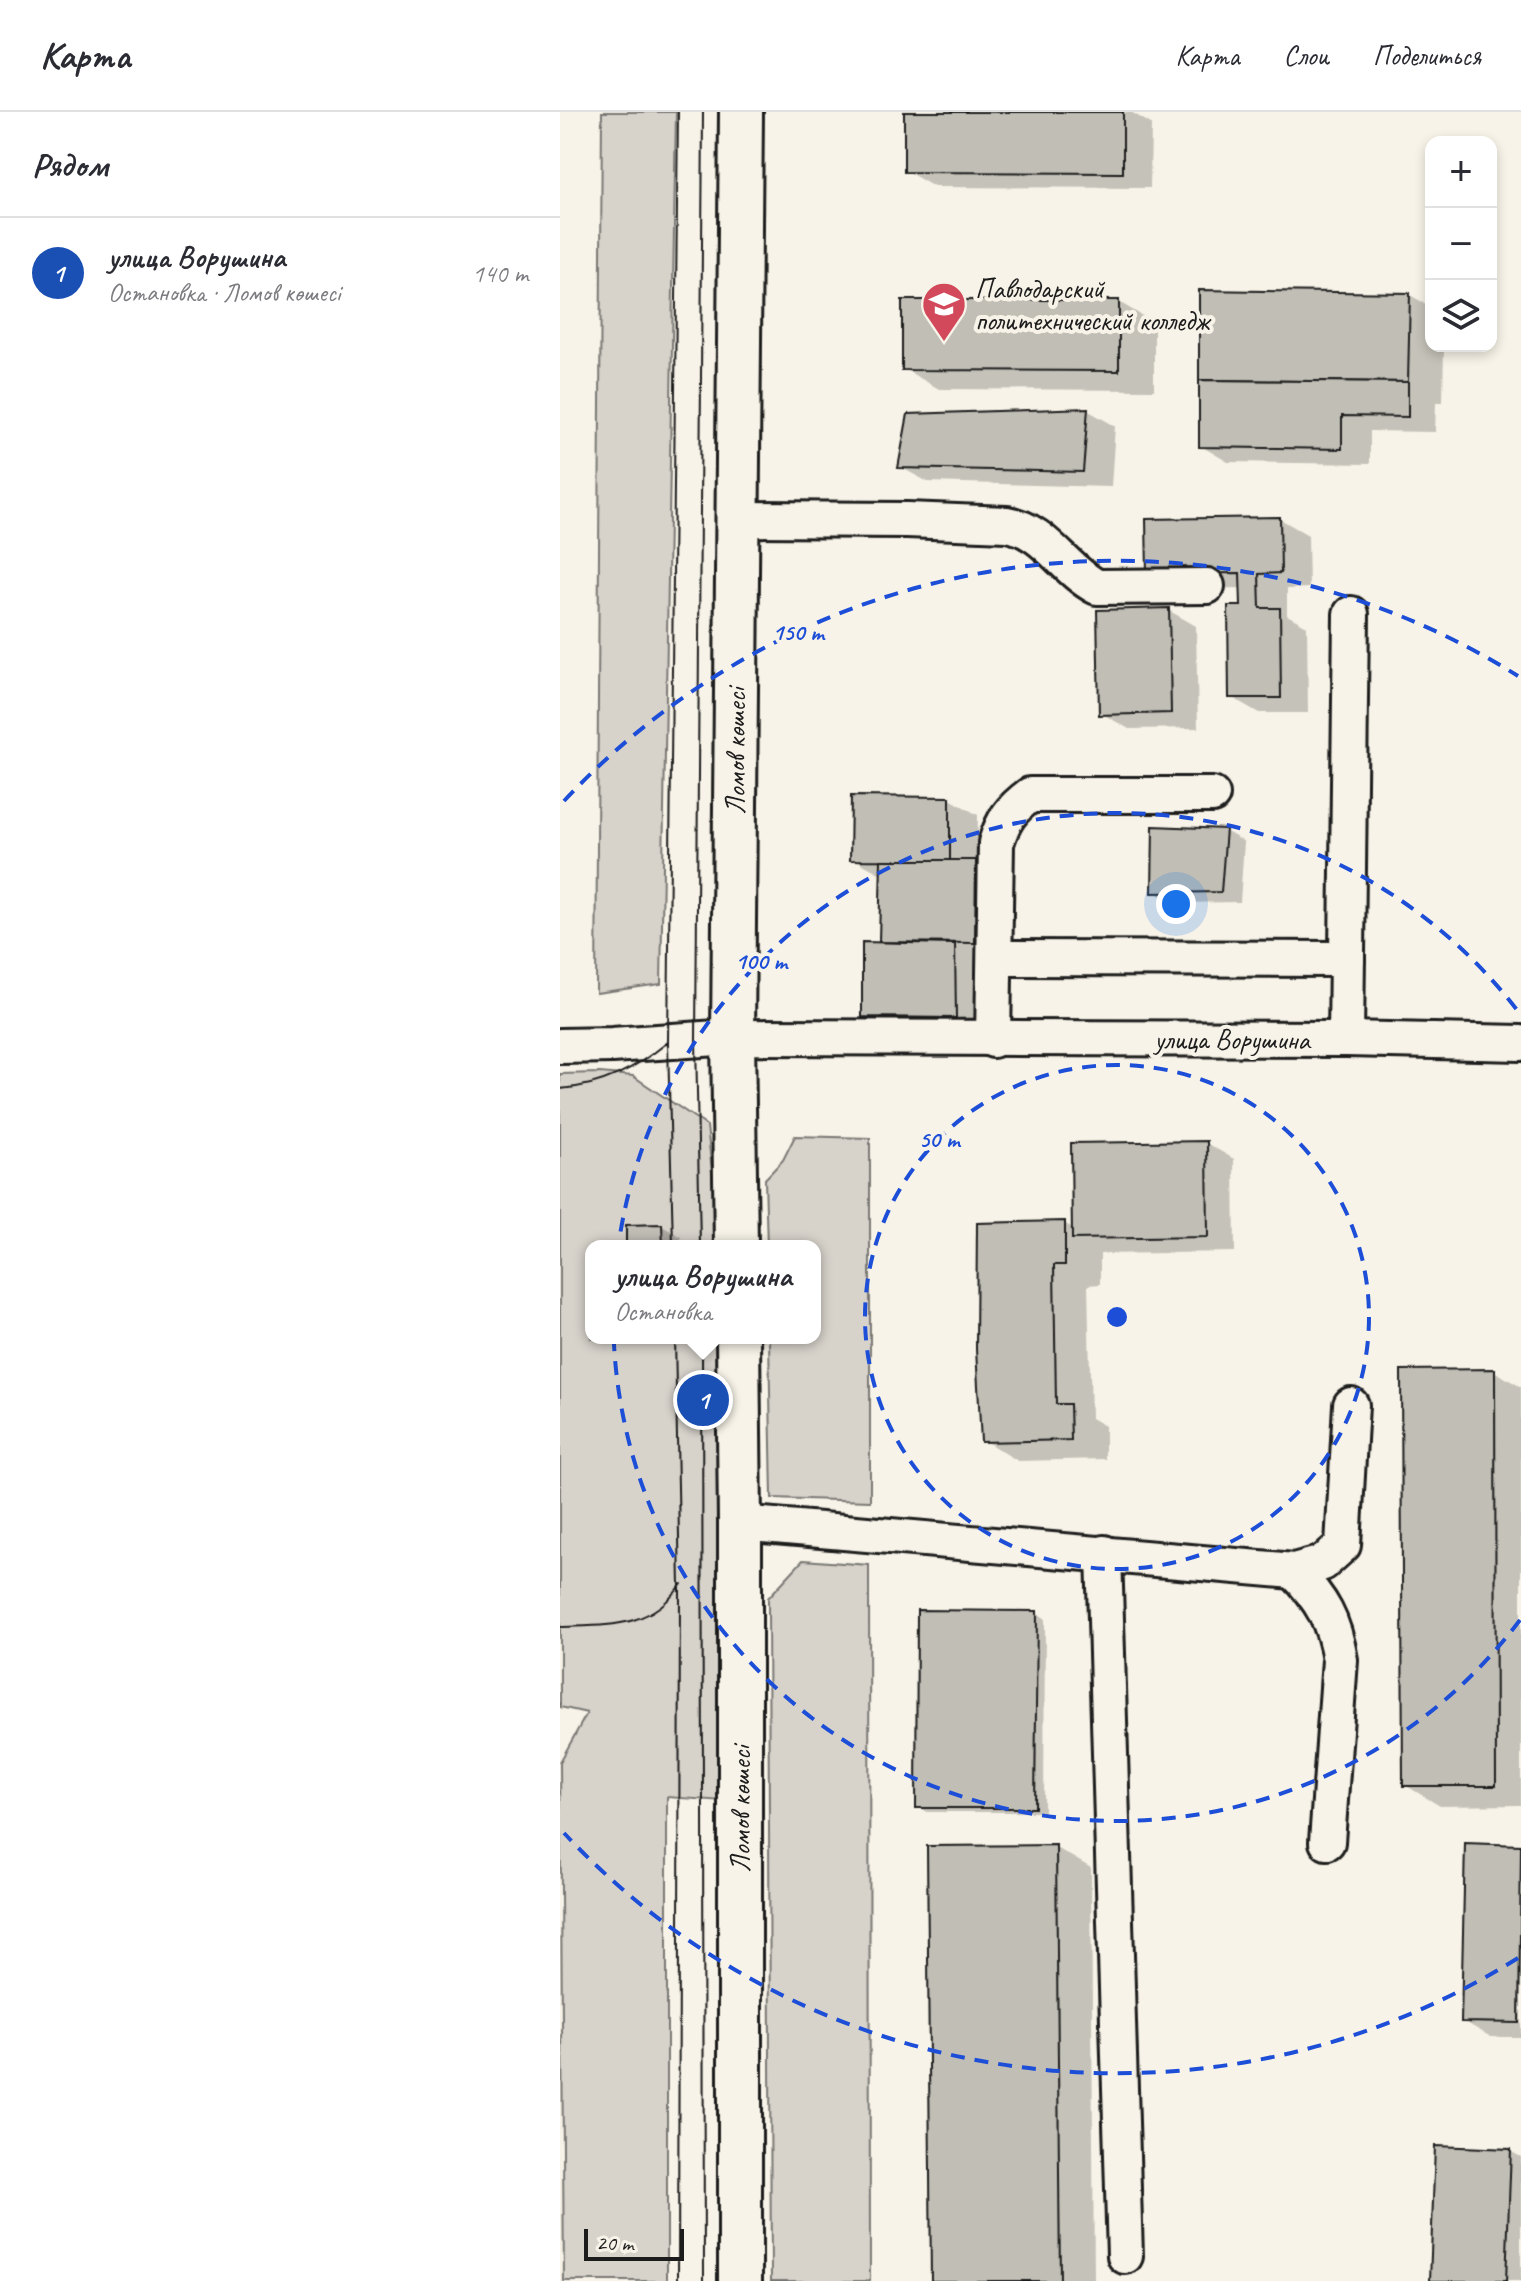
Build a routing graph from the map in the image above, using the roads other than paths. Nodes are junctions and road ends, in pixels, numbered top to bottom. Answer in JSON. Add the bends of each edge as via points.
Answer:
{"nodes":[{"id":1,"x":741,"y":112,"type":"edge"},
{"id":2,"x":737,"y":519,"type":"junction"},
{"id":3,"x":1207,"y":586,"type":"dead end"},
{"id":4,"x":1351,"y":614,"type":"dead end"},
{"id":5,"x":1212,"y":795,"type":"dead end"},
{"id":6,"x":995,"y":958,"type":"junction"},
{"id":7,"x":1347,"y":959,"type":"junction"},
{"id":8,"x":733,"y":1037,"type":"junction"},
{"id":9,"x":1346,"y":1039,"type":"junction"},
{"id":10,"x":993,"y":1040,"type":"junction"},
{"id":11,"x":1521,"y":1043,"type":"edge"},
{"id":12,"x":560,"y":1046,"type":"edge"},
{"id":13,"x":736,"y":1240,"type":"edge"},
{"id":14,"x":738,"y":1344,"type":"edge"},
{"id":15,"x":1351,"y":1405,"type":"dead end"},
{"id":16,"x":740,"y":1523,"type":"junction"},
{"id":17,"x":1104,"y":1553,"type":"junction"},
{"id":18,"x":1294,"y":1571,"type":"junction"},
{"id":19,"x":1327,"y":1842,"type":"dead end"},
{"id":20,"x":1125,"y":2256,"type":"dead end"},
{"id":21,"x":740,"y":2281,"type":"edge"}],
"edges":[{"from":1,"to":2,"type":"main road","name":"Ломов көшесі"},
{"from":2,"to":3,"type":"street","via":[[1023,526],[1097,587]]},
{"from":2,"to":8,"type":"main road","name":"Ломов көшесі"},
{"from":4,"to":7,"type":"street"},
{"from":5,"to":6,"type":"street","via":[[1030,795],[1013,807],[996,843]]},
{"from":6,"to":7,"type":"street"},
{"from":6,"to":10,"type":"street"},
{"from":7,"to":9,"type":"street"},
{"from":8,"to":10,"type":"street","name":"улица Ворушина"},
{"from":8,"to":12,"type":"street","name":"улица Ворушина"},
{"from":8,"to":13,"type":"main road","name":"Ломов көшесі"},
{"from":9,"to":10,"type":"street","name":"улица Ворушина"},
{"from":9,"to":11,"type":"street","name":"улица Ворушина"},
{"from":14,"to":16,"type":"main road","name":"Ломов көшесі"},
{"from":15,"to":18,"type":"street","via":[[1343,1545],[1323,1563]]},
{"from":16,"to":17,"type":"street"},
{"from":16,"to":21,"type":"main road","name":"Ломов көшесі"},
{"from":17,"to":18,"type":"street"},
{"from":17,"to":20,"type":"street"},
{"from":18,"to":19,"type":"street","via":[[1324,1606],[1336,1632],[1340,1660]]}]}
